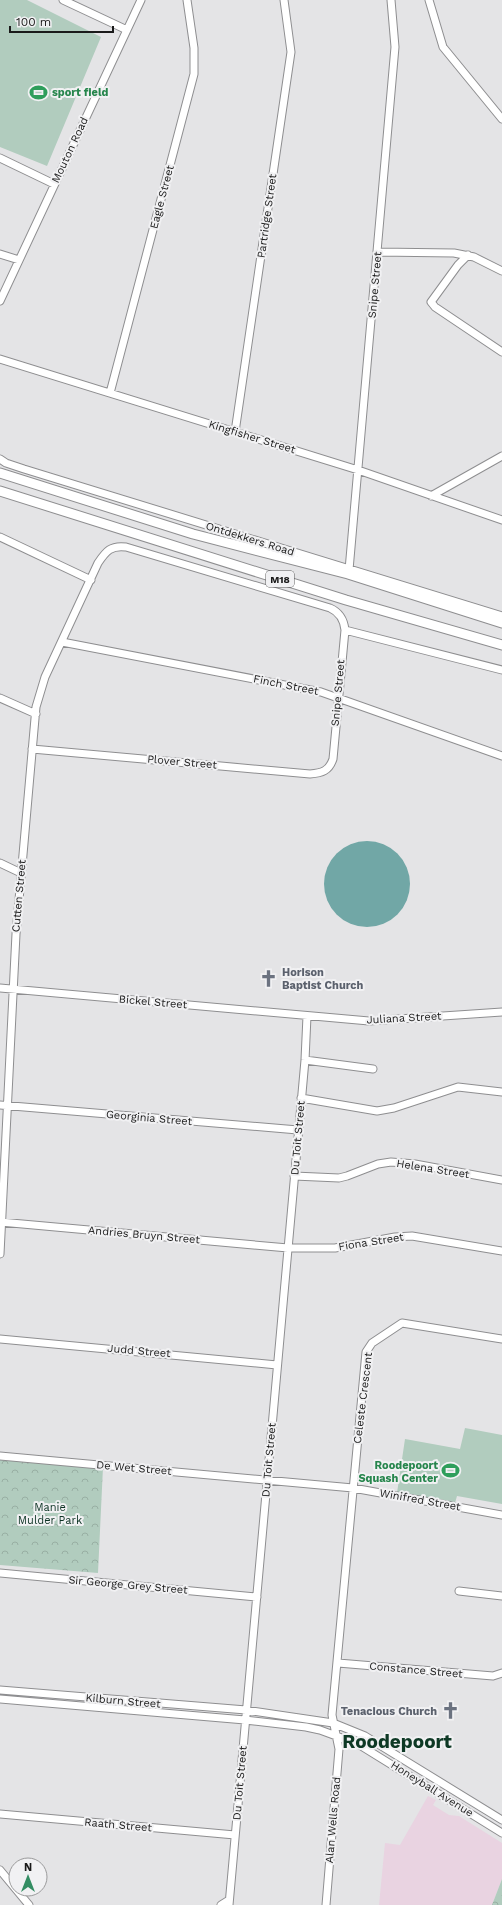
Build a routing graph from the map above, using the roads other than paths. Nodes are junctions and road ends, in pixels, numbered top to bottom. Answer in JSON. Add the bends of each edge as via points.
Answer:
{"nodes":[{"id":1,"x":63,"y":0,"type":"edge"},
{"id":2,"x":141,"y":0,"type":"edge"},
{"id":3,"x":187,"y":0,"type":"edge"},
{"id":4,"x":284,"y":0,"type":"edge"},
{"id":5,"x":391,"y":0,"type":"edge"},
{"id":6,"x":429,"y":0,"type":"edge"},
{"id":7,"x":127,"y":30,"type":"junction"},
{"id":8,"x":502,"y":119,"type":"edge"},
{"id":9,"x":0,"y":158,"type":"edge"},
{"id":10,"x":54,"y":184,"type":"junction"},
{"id":11,"x":378,"y":252,"type":"junction"},
{"id":12,"x":0,"y":254,"type":"edge"},
{"id":13,"x":468,"y":255,"type":"junction"},
{"id":14,"x":19,"y":260,"type":"junction"},
{"id":15,"x":502,"y":271,"type":"edge"},
{"id":16,"x":0,"y":301,"type":"edge"},
{"id":17,"x":502,"y":352,"type":"edge"},
{"id":18,"x":0,"y":359,"type":"edge"},
{"id":19,"x":110,"y":393,"type":"junction"},
{"id":20,"x":235,"y":432,"type":"junction"},
{"id":21,"x":502,"y":456,"type":"edge"},
{"id":22,"x":0,"y":459,"type":"edge"},
{"id":23,"x":358,"y":470,"type":"junction"},
{"id":24,"x":2,"y":474,"type":"edge"},
{"id":25,"x":0,"y":492,"type":"edge"},
{"id":26,"x":431,"y":496,"type":"junction"},
{"id":27,"x":502,"y":520,"type":"edge"},
{"id":28,"x":0,"y":537,"type":"edge"},
{"id":29,"x":349,"y":570,"type":"junction"},
{"id":30,"x":91,"y":580,"type":"junction"},
{"id":31,"x":502,"y":616,"type":"edge"},
{"id":32,"x":342,"y":618,"type":"joint"},
{"id":33,"x":502,"y":623,"type":"edge"},
{"id":34,"x":345,"y":630,"type":"junction"},
{"id":35,"x":62,"y":642,"type":"junction"},
{"id":36,"x":502,"y":645,"type":"edge"},
{"id":37,"x":502,"y":670,"type":"edge"},
{"id":38,"x":0,"y":698,"type":"edge"},
{"id":39,"x":338,"y":698,"type":"junction"},
{"id":40,"x":36,"y":714,"type":"junction"},
{"id":41,"x":32,"y":749,"type":"junction"},
{"id":42,"x":502,"y":756,"type":"edge"},
{"id":43,"x":330,"y":768,"type":"joint"},
{"id":44,"x":0,"y":863,"type":"edge"},
{"id":45,"x":21,"y":873,"type":"junction"},
{"id":46,"x":0,"y":988,"type":"edge"},
{"id":47,"x":13,"y":989,"type":"junction"},
{"id":48,"x":502,"y":1012,"type":"edge"},
{"id":49,"x":307,"y":1016,"type":"junction"},
{"id":50,"x":305,"y":1060,"type":"junction"},
{"id":51,"x":373,"y":1069,"type":"dead end"},
{"id":52,"x":502,"y":1092,"type":"edge"},
{"id":53,"x":301,"y":1098,"type":"junction"},
{"id":54,"x":4,"y":1105,"type":"edge"},
{"id":55,"x":298,"y":1130,"type":"junction"},
{"id":56,"x":294,"y":1176,"type":"junction"},
{"id":57,"x":502,"y":1180,"type":"edge"},
{"id":58,"x":1,"y":1222,"type":"edge"},
{"id":59,"x":288,"y":1248,"type":"junction"},
{"id":60,"x":502,"y":1251,"type":"edge"},
{"id":61,"x":0,"y":1254,"type":"edge"},
{"id":62,"x":0,"y":1339,"type":"edge"},
{"id":63,"x":502,"y":1339,"type":"edge"},
{"id":64,"x":277,"y":1364,"type":"junction"},
{"id":65,"x":0,"y":1456,"type":"edge"},
{"id":66,"x":267,"y":1480,"type":"junction"},
{"id":67,"x":353,"y":1488,"type":"junction"},
{"id":68,"x":502,"y":1515,"type":"edge"},
{"id":69,"x":0,"y":1573,"type":"edge"},
{"id":70,"x":459,"y":1592,"type":"dead end"},
{"id":71,"x":502,"y":1596,"type":"edge"},
{"id":72,"x":257,"y":1597,"type":"junction"},
{"id":73,"x":338,"y":1663,"type":"junction"},
{"id":74,"x":502,"y":1673,"type":"edge"},
{"id":75,"x":0,"y":1690,"type":"edge"},
{"id":76,"x":0,"y":1699,"type":"edge"},
{"id":77,"x":81,"y":1701,"type":"junction"},
{"id":78,"x":164,"y":1704,"type":"junction"},
{"id":79,"x":246,"y":1710,"type":"junction"},
{"id":80,"x":163,"y":1713,"type":"junction"},
{"id":81,"x":245,"y":1720,"type":"junction"},
{"id":82,"x":333,"y":1723,"type":"junction"},
{"id":83,"x":336,"y":1735,"type":"junction"},
{"id":84,"x":0,"y":1814,"type":"edge"},
{"id":85,"x":502,"y":1820,"type":"edge"},
{"id":86,"x":502,"y":1834,"type":"edge"},
{"id":87,"x":235,"y":1836,"type":"junction"},
{"id":88,"x":0,"y":1870,"type":"edge"},
{"id":89,"x":229,"y":1902,"type":"edge"},
{"id":90,"x":29,"y":1905,"type":"edge"},
{"id":91,"x":220,"y":1905,"type":"edge"},
{"id":92,"x":326,"y":1905,"type":"edge"}],
"edges":[{"from":1,"to":7,"type":"street"},
{"from":2,"to":7,"type":"street","name":"Mouton Road"},
{"from":3,"to":19,"type":"street","name":"Eagle Street","via":[[194,48],[194,74]]},
{"from":4,"to":20,"type":"street","name":"Partridge Street","via":[[291,52]]},
{"from":5,"to":11,"type":"street","name":"Snipe Street","via":[[395,47]]},
{"from":6,"to":8,"type":"street","via":[[443,47]]},
{"from":7,"to":10,"type":"street","name":"Mouton Road"},
{"from":9,"to":10,"type":"street"},
{"from":10,"to":14,"type":"street","name":"Mouton Road"},
{"from":11,"to":13,"type":"street","via":[[454,252]]},
{"from":11,"to":23,"type":"street","name":"Snipe Street"},
{"from":12,"to":14,"type":"street"},
{"from":13,"to":15,"type":"street"},
{"from":13,"to":17,"type":"street","via":[[433,299],[432,304]]},
{"from":14,"to":16,"type":"street","name":"Mouton Road"},
{"from":18,"to":19,"type":"street","name":"Kingfisher Street"},
{"from":19,"to":20,"type":"street","name":"Kingfisher Street"},
{"from":20,"to":23,"type":"street","name":"Kingfisher Street"},
{"from":21,"to":26,"type":"street"},
{"from":22,"to":29,"type":"street","name":"Ontdekkers Road","via":[[11,465]]},
{"from":23,"to":26,"type":"street","name":"Kingfisher Street"},
{"from":23,"to":29,"type":"street","name":"Snipe Street"},
{"from":24,"to":33,"type":"main road","name":"Ontdekkers Road","number":"M18","via":[[193,534],[348,574]]},
{"from":25,"to":36,"type":"main road","number":"M18","via":[[346,600]]},
{"from":26,"to":27,"type":"street","name":"Kingfisher Street"},
{"from":28,"to":30,"type":"street"},
{"from":29,"to":31,"type":"street","name":"Ontdekkers Road"},
{"from":30,"to":32,"type":"street","name":"Cutten Street","via":[[104,554],[112,548],[126,547],[330,608]]},
{"from":30,"to":35,"type":"street","name":"Cutten Street"},
{"from":32,"to":34,"type":"street","name":"Snipe Street"},
{"from":34,"to":37,"type":"street"},
{"from":34,"to":39,"type":"street","name":"Snipe Street"},
{"from":35,"to":39,"type":"street","name":"Finch Street","via":[[314,691]]},
{"from":35,"to":40,"type":"street","name":"Cutten Street","via":[[45,677]]},
{"from":38,"to":40,"type":"street"},
{"from":39,"to":42,"type":"street","name":"Finch Street"},
{"from":39,"to":43,"type":"street","name":"Snipe Street"},
{"from":40,"to":41,"type":"street","name":"Cutten Street"},
{"from":41,"to":43,"type":"street","name":"Plover Street","via":[[310,774]]},
{"from":41,"to":45,"type":"street","name":"Cutten Street"},
{"from":44,"to":45,"type":"street"},
{"from":45,"to":47,"type":"street","name":"Cutten Street"},
{"from":46,"to":47,"type":"street","name":"Bickel Street"},
{"from":47,"to":49,"type":"street","name":"Bickel Street"},
{"from":47,"to":54,"type":"street","name":"Cutten Street"},
{"from":48,"to":49,"type":"street","name":"Juliana Street","via":[[380,1021]]},
{"from":49,"to":50,"type":"street","name":"Du Toit Street"},
{"from":50,"to":51,"type":"street"},
{"from":50,"to":53,"type":"street","name":"Du Toit Street"},
{"from":52,"to":53,"type":"street","via":[[458,1087],[381,1111]]},
{"from":53,"to":55,"type":"street","name":"Du Toit Street"},
{"from":54,"to":55,"type":"street","name":"Georginia Street"},
{"from":54,"to":58,"type":"street","name":"Cutten Street"},
{"from":55,"to":56,"type":"street","name":"Du Toit Street"},
{"from":56,"to":57,"type":"street","name":"Helena Street","via":[[340,1178],[378,1164],[392,1162]]},
{"from":56,"to":59,"type":"street","name":"Du Toit Street"},
{"from":58,"to":59,"type":"street","name":"Andries Bruyn Street"},
{"from":58,"to":61,"type":"street","name":"Cutten Street"},
{"from":59,"to":60,"type":"street","name":"Fiona Street","via":[[335,1248],[412,1236]]},
{"from":59,"to":64,"type":"street","name":"Du Toit Street"},
{"from":62,"to":64,"type":"street","name":"Judd Street"},
{"from":63,"to":67,"type":"street","name":"Celeste Crescent","via":[[402,1322],[370,1345],[365,1355]]},
{"from":64,"to":66,"type":"street","name":"Du Toit Street"},
{"from":65,"to":66,"type":"street","name":"De Wet Street"},
{"from":66,"to":67,"type":"street","name":"Winifred Street"},
{"from":66,"to":72,"type":"street","name":"Du Toit Street"},
{"from":67,"to":68,"type":"street","name":"Winifred Street"},
{"from":67,"to":73,"type":"street","name":"Celeste Crescent"},
{"from":69,"to":72,"type":"street","name":"Sir George Grey Street"},
{"from":70,"to":71,"type":"street"},
{"from":72,"to":79,"type":"street","name":"Du Toit Street"},
{"from":73,"to":74,"type":"street","name":"Constance Street","via":[[493,1676]]},
{"from":73,"to":82,"type":"street","name":"Celeste Crescent"},
{"from":75,"to":77,"type":"street","name":"Kilburn Street"},
{"from":76,"to":77,"type":"street","name":"Kilburn Street"},
{"from":77,"to":78,"type":"street","name":"Kilburn Street"},
{"from":77,"to":80,"type":"street","name":"Kilburn Street"},
{"from":78,"to":79,"type":"street","name":"Kilburn Street"},
{"from":78,"to":80,"type":"street"},
{"from":79,"to":81,"type":"street","name":"Du Toit Street"},
{"from":79,"to":82,"type":"street","name":"Honeyball Avenue"},
{"from":80,"to":81,"type":"street","name":"Kilburn Street"},
{"from":81,"to":83,"type":"street","name":"Honeyball Avenue","via":[[306,1727]]},
{"from":81,"to":87,"type":"street","name":"Du Toit Street"},
{"from":82,"to":83,"type":"street","name":"Celeste Crescent"},
{"from":82,"to":85,"type":"street","name":"Honeyball Avenue","via":[[366,1736]]},
{"from":83,"to":86,"type":"street","name":"Honeyball Avenue","via":[[369,1750]]},
{"from":83,"to":92,"type":"street","name":"Alan Wells Road","via":[[339,1749]]},
{"from":84,"to":87,"type":"street","name":"Raath Street"},
{"from":87,"to":89,"type":"street","name":"Du Toit Street"},
{"from":88,"to":90,"type":"street"},
{"from":89,"to":91,"type":"street"}]}
